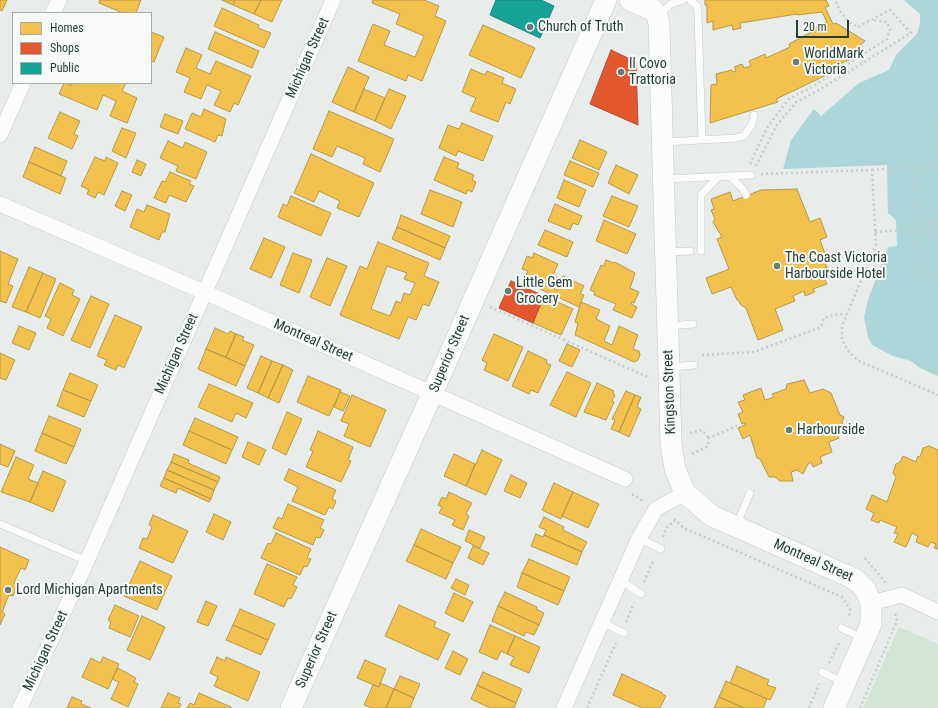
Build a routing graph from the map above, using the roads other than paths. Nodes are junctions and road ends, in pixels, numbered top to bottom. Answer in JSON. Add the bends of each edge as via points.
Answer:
{"nodes":[{"id":1,"x":59,"y":0,"type":"edge"},
{"id":2,"x":333,"y":0,"type":"edge"},
{"id":3,"x":606,"y":0,"type":"edge"},
{"id":4,"x":630,"y":0,"type":"edge"},
{"id":5,"x":684,"y":0,"type":"edge"},
{"id":6,"x":690,"y":0,"type":"edge"},
{"id":7,"x":53,"y":12,"type":"edge"},
{"id":8,"x":657,"y":15,"type":"junction"},
{"id":9,"x":23,"y":84,"type":"edge"},
{"id":10,"x":754,"y":115,"type":"dead end"},
{"id":11,"x":0,"y":135,"type":"edge"},
{"id":12,"x":702,"y":140,"type":"junction"},
{"id":13,"x":663,"y":142,"type":"junction"},
{"id":14,"x":749,"y":172,"type":"road end"},
{"id":15,"x":718,"y":176,"type":"junction"},
{"id":16,"x":730,"y":176,"type":"junction"},
{"id":17,"x":664,"y":179,"type":"junction"},
{"id":18,"x":746,"y":195,"type":"dead end"},
{"id":19,"x":0,"y":204,"type":"edge"},
{"id":20,"x":690,"y":251,"type":"dead end"},
{"id":21,"x":701,"y":251,"type":"dead end"},
{"id":22,"x":666,"y":252,"type":"junction"},
{"id":23,"x":204,"y":292,"type":"junction"},
{"id":24,"x":693,"y":324,"type":"dead end"},
{"id":25,"x":668,"y":326,"type":"junction"},
{"id":26,"x":694,"y":366,"type":"dead end"},
{"id":27,"x":669,"y":377,"type":"junction"},
{"id":28,"x":432,"y":394,"type":"junction"},
{"id":29,"x":625,"y":479,"type":"road end"},
{"id":30,"x":685,"y":493,"type":"junction"},
{"id":31,"x":750,"y":493,"type":"dead end"},
{"id":32,"x":0,"y":524,"type":"edge"},
{"id":33,"x":736,"y":527,"type":"junction"},
{"id":34,"x":639,"y":538,"type":"junction"},
{"id":35,"x":660,"y":548,"type":"road end"},
{"id":36,"x":87,"y":562,"type":"junction"},
{"id":37,"x":620,"y":580,"type":"junction"},
{"id":38,"x":640,"y":594,"type":"road end"},
{"id":39,"x":871,"y":603,"type":"junction"},
{"id":40,"x":938,"y":612,"type":"edge"},
{"id":41,"x":602,"y":622,"type":"junction"},
{"id":42,"x":843,"y":629,"type":"road end"},
{"id":43,"x":622,"y":633,"type":"road end"},
{"id":44,"x":865,"y":639,"type":"junction"},
{"id":45,"x":823,"y":672,"type":"road end"},
{"id":46,"x":845,"y":682,"type":"junction"},
{"id":47,"x":20,"y":708,"type":"edge"},
{"id":48,"x":291,"y":708,"type":"edge"},
{"id":49,"x":564,"y":708,"type":"edge"},
{"id":50,"x":834,"y":708,"type":"edge"}],
"edges":[{"from":1,"to":7,"type":"street"},
{"from":2,"to":23,"type":"street","name":"Michigan Street"},
{"from":3,"to":28,"type":"street","name":"Superior Street"},
{"from":4,"to":8,"type":"street","via":[[647,7]]},
{"from":5,"to":8,"type":"lane","via":[[670,4]]},
{"from":6,"to":12,"type":"lane","via":[[697,6],[698,15]]},
{"from":8,"to":13,"type":"street","name":"Kingston Street","via":[[660,36]]},
{"from":9,"to":11,"type":"street"},
{"from":10,"to":12,"type":"lane","via":[[752,124],[744,136]]},
{"from":12,"to":13,"type":"lane"},
{"from":13,"to":17,"type":"street","name":"Kingston Street"},
{"from":14,"to":16,"type":"lane"},
{"from":15,"to":16,"type":"lane"},
{"from":15,"to":17,"type":"lane"},
{"from":15,"to":21,"type":"lane","via":[[701,195]]},
{"from":16,"to":18,"type":"lane"},
{"from":17,"to":22,"type":"street","name":"Kingston Street"},
{"from":19,"to":23,"type":"street","name":"Montreal Street"},
{"from":20,"to":22,"type":"lane"},
{"from":22,"to":25,"type":"street","name":"Kingston Street"},
{"from":23,"to":28,"type":"street","name":"Montreal Street"},
{"from":23,"to":36,"type":"street","name":"Michigan Street"},
{"from":24,"to":25,"type":"lane"},
{"from":25,"to":27,"type":"street","name":"Kingston Street"},
{"from":26,"to":27,"type":"lane"},
{"from":27,"to":30,"type":"street","name":"Kingston Street","via":[[672,456]]},
{"from":28,"to":29,"type":"street","name":"Montreal Street"},
{"from":28,"to":48,"type":"street","name":"Superior Street"},
{"from":30,"to":33,"type":"street","name":"Montreal Street","via":[[702,509]]},
{"from":30,"to":34,"type":"street","via":[[656,509]]},
{"from":31,"to":33,"type":"lane"},
{"from":32,"to":36,"type":"lane"},
{"from":33,"to":39,"type":"street","name":"Montreal Street","via":[[855,579],[865,589]]},
{"from":34,"to":35,"type":"lane"},
{"from":34,"to":37,"type":"street"},
{"from":36,"to":47,"type":"street","name":"Michigan Street"},
{"from":37,"to":38,"type":"lane"},
{"from":37,"to":41,"type":"street"},
{"from":39,"to":40,"type":"street","via":[[902,595]]},
{"from":39,"to":44,"type":"street","via":[[871,624]]},
{"from":41,"to":43,"type":"lane"},
{"from":41,"to":49,"type":"street"},
{"from":42,"to":44,"type":"lane"},
{"from":44,"to":46,"type":"street"},
{"from":45,"to":46,"type":"lane"},
{"from":46,"to":50,"type":"street"}]}
